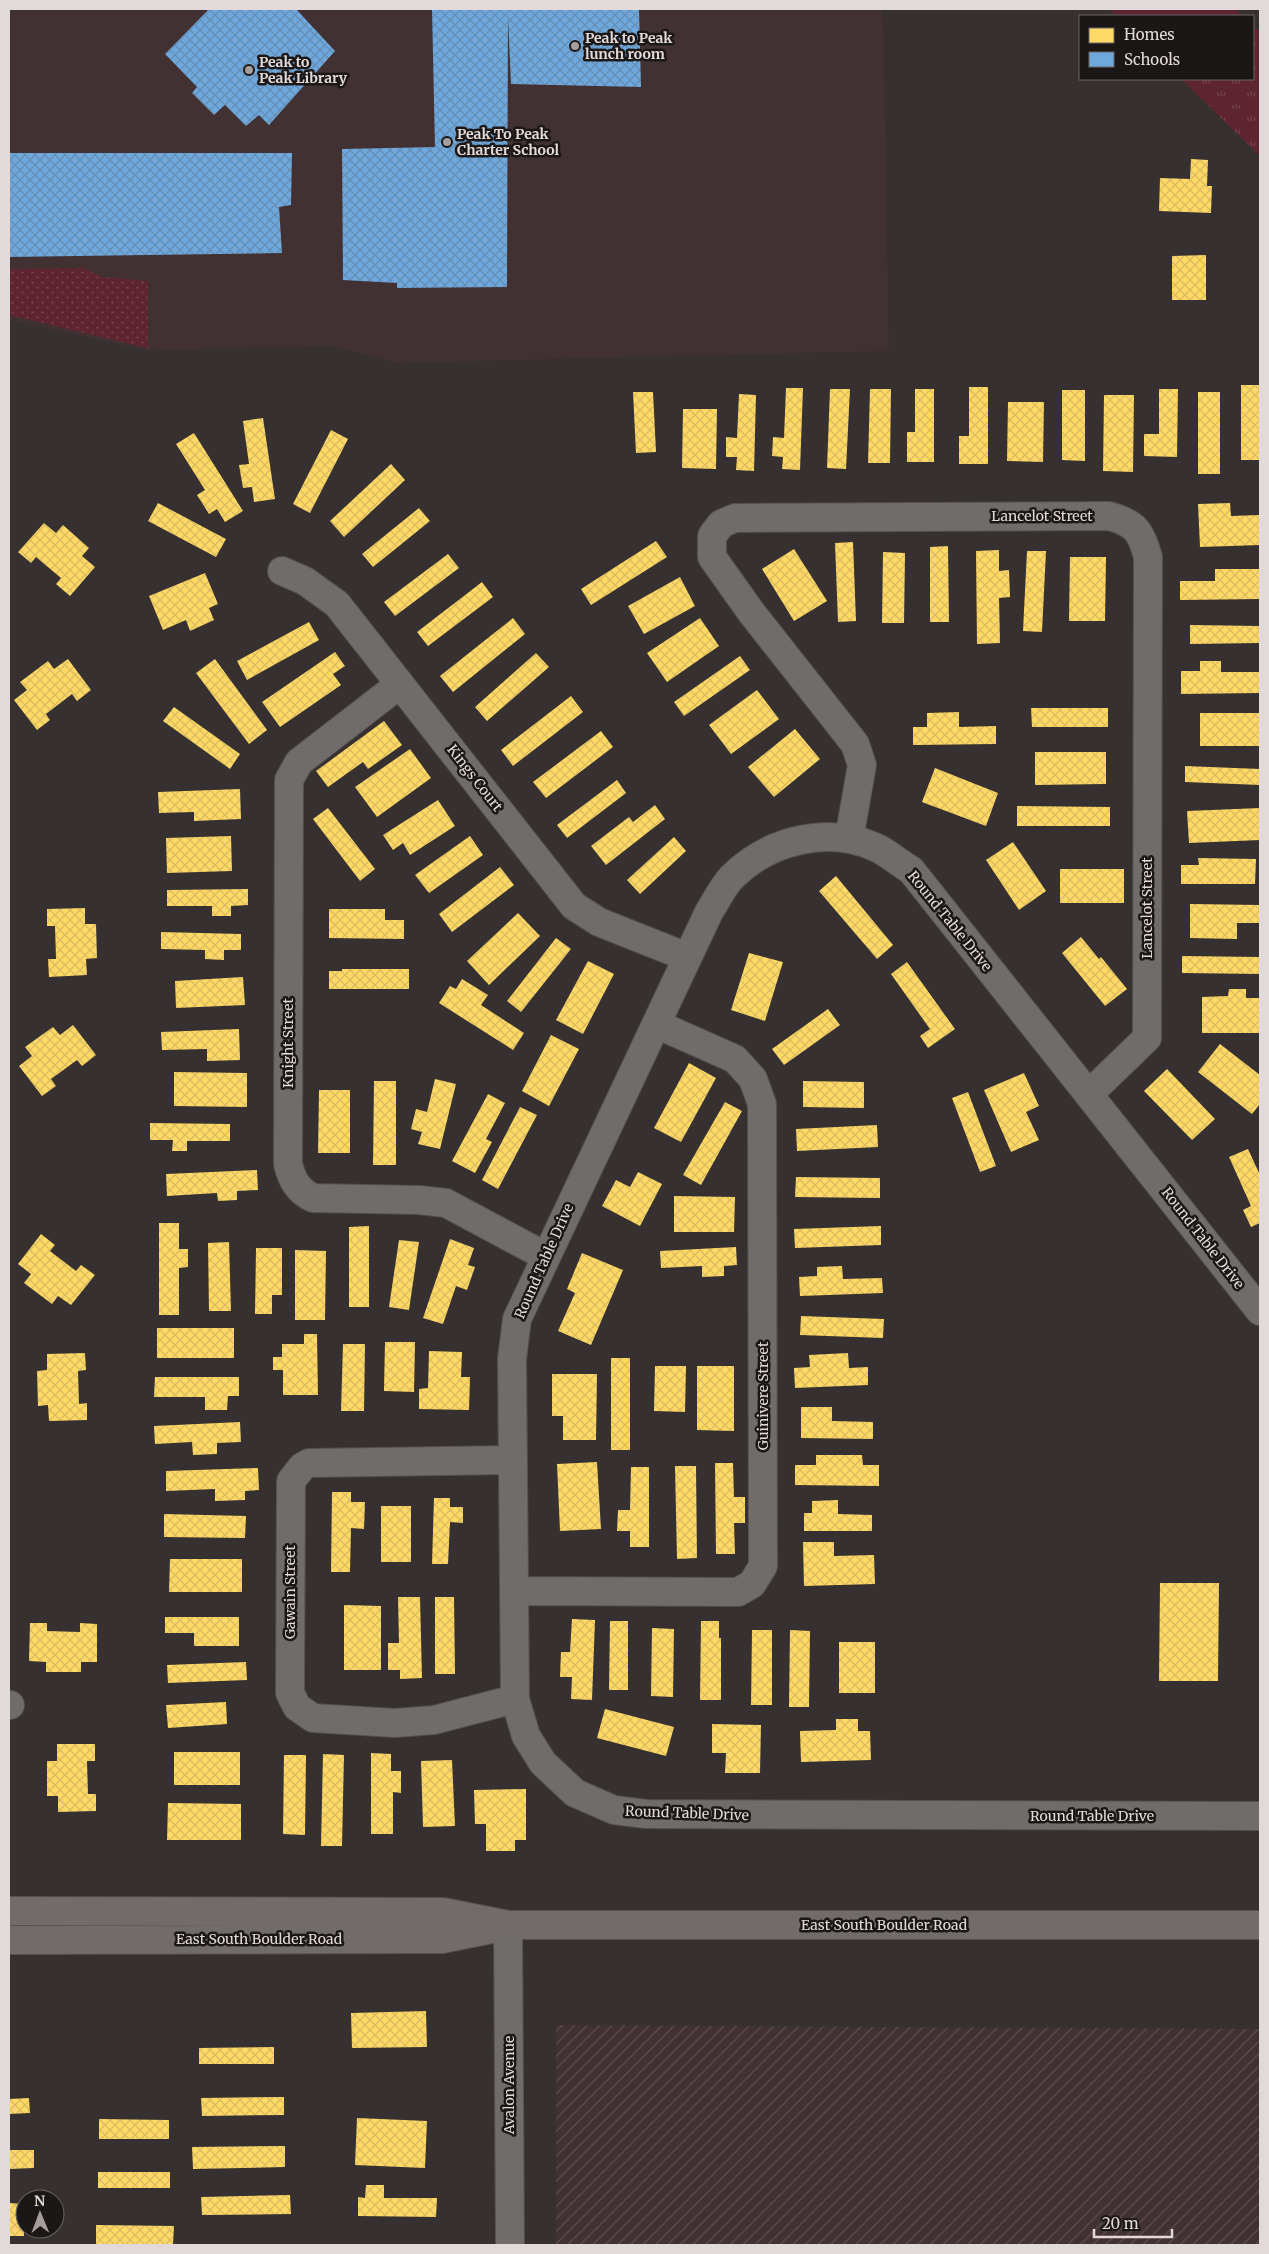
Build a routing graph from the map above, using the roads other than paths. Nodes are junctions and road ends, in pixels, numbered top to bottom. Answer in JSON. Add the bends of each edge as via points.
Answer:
{"nodes":[{"id":1,"x":282,"y":571,"type":"dead end"},
{"id":2,"x":400,"y":684,"type":"junction"},
{"id":3,"x":849,"y":839,"type":"junction"},
{"id":4,"x":687,"y":957,"type":"junction"},
{"id":5,"x":656,"y":1024,"type":"junction"},
{"id":6,"x":1089,"y":1094,"type":"junction"},
{"id":7,"x":545,"y":1256,"type":"junction"},
{"id":8,"x":1260,"y":1311,"type":"edge"},
{"id":9,"x":513,"y":1460,"type":"junction"},
{"id":10,"x":514,"y":1591,"type":"junction"},
{"id":11,"x":515,"y":1699,"type":"junction"},
{"id":12,"x":1260,"y":1816,"type":"edge"},
{"id":13,"x":9,"y":1911,"type":"edge"},
{"id":14,"x":508,"y":1925,"type":"junction"},
{"id":15,"x":1260,"y":1925,"type":"edge"},
{"id":16,"x":9,"y":1940,"type":"edge"},
{"id":17,"x":510,"y":2245,"type":"edge"}],
"edges":[{"from":1,"to":2,"type":"street","name":"Kings Court","via":[[305,581],[337,604]]},
{"from":2,"to":4,"type":"street","name":"Kings Court","via":[[574,906],[599,922]]},
{"from":2,"to":7,"type":"street","name":"Knight Street","via":[[299,762],[288,780],[288,1164],[292,1180],[313,1198],[446,1203]]},
{"from":3,"to":4,"type":"street","name":"Round Table Drive","via":[[814,837],[765,852],[732,877],[709,912]]},
{"from":3,"to":6,"type":"street","name":"Round Table Drive","via":[[876,847],[911,870]]},
{"from":3,"to":6,"type":"street","name":"Lancelot Street","via":[[862,765],[855,744],[712,557],[712,536],[721,524],[735,518],[1109,516],[1126,520],[1142,536],[1148,557],[1147,1038]]},
{"from":4,"to":5,"type":"street","name":"Round Table Drive"},
{"from":5,"to":7,"type":"street","name":"Round Table Drive"},
{"from":5,"to":10,"type":"street","name":"Guinivere Street","via":[[734,1059],[752,1079],[762,1104],[763,1566],[752,1584],[738,1592]]},
{"from":6,"to":8,"type":"street","name":"Round Table Drive"},
{"from":7,"to":9,"type":"street","name":"Round Table Drive","via":[[517,1319],[512,1359]]},
{"from":9,"to":10,"type":"street","name":"Round Table Drive"},
{"from":9,"to":11,"type":"street","name":"Gawain Street","via":[[309,1463],[302,1467],[291,1481],[290,1693],[297,1707],[312,1718],[395,1723],[434,1720]]},
{"from":10,"to":11,"type":"street","name":"Round Table Drive"},
{"from":11,"to":12,"type":"street","name":"Round Table Drive","via":[[526,1736],[543,1764],[575,1793],[614,1810],[646,1814]]},
{"from":13,"to":14,"type":"main road","name":"East South Boulder Road","via":[[443,1912]]},
{"from":14,"to":15,"type":"main road","name":"East South Boulder Road"},
{"from":14,"to":16,"type":"main road","name":"East South Boulder Road","via":[[442,1939]]},
{"from":14,"to":17,"type":"street","name":"Avalon Avenue"}]}
